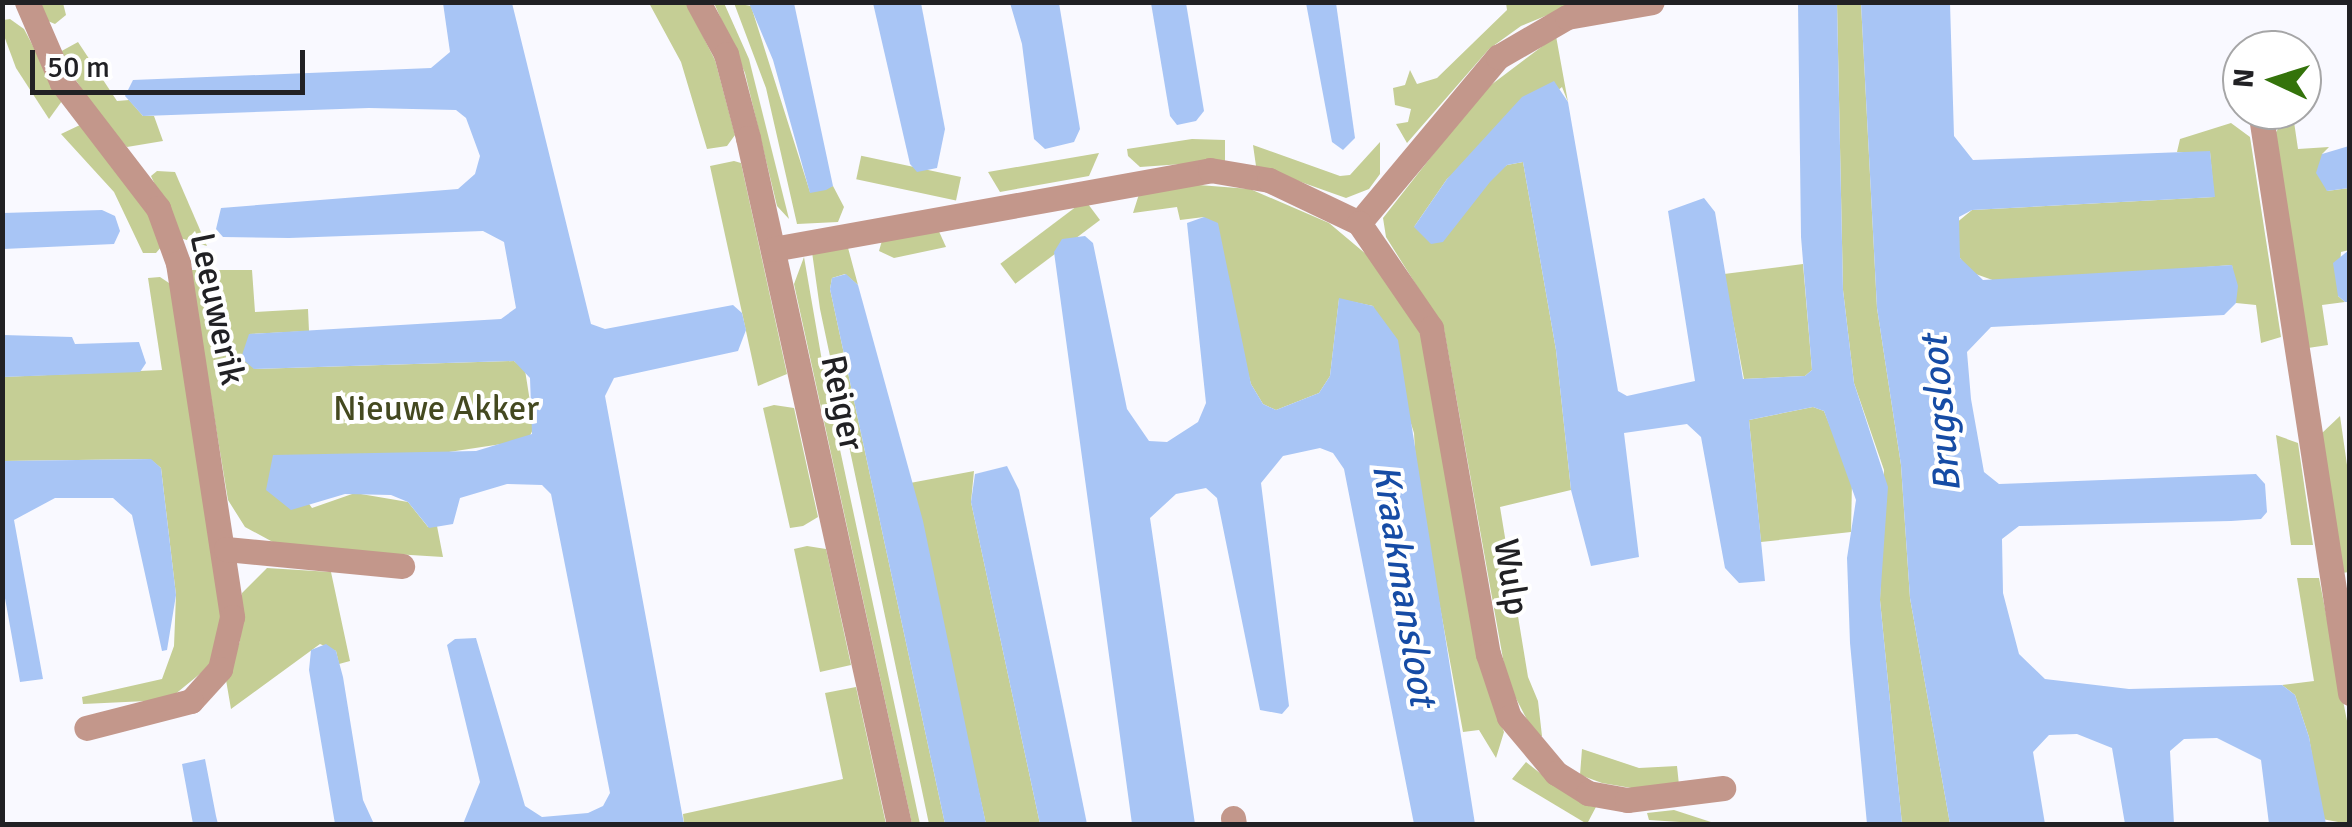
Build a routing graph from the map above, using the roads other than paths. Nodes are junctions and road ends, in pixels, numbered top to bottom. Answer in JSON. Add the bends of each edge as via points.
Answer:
{"nodes":[{"id":1,"x":27,"y":2,"type":"edge"},
{"id":2,"x":698,"y":2,"type":"edge"},
{"id":3,"x":1652,"y":2,"type":"edge"},
{"id":4,"x":2263,"y":130,"type":"edge"},
{"id":5,"x":1359,"y":223,"type":"junction"},
{"id":6,"x":774,"y":249,"type":"junction"},
{"id":7,"x":226,"y":549,"type":"junction"},
{"id":8,"x":402,"y":566,"type":"dead end"},
{"id":9,"x":2350,"y":692,"type":"edge"},
{"id":10,"x":86,"y":728,"type":"dead end"},
{"id":11,"x":1723,"y":788,"type":"dead end"},
{"id":12,"x":900,"y":824,"type":"edge"}],
"edges":[{"from":1,"to":7,"type":"street","name":"Leeuwerik","via":[[62,82],[158,208],[178,263]]},
{"from":2,"to":6,"type":"street","name":"Reiger","via":[[726,54]]},
{"from":3,"to":5,"type":"street","via":[[1567,18],[1514,46]]},
{"from":4,"to":9,"type":"street"},
{"from":5,"to":6,"type":"street","name":"Wulp","via":[[1269,180],[1210,170]]},
{"from":5,"to":11,"type":"street","name":"Wulp","via":[[1407,284],[1431,328],[1488,654],[1508,717],[1556,774],[1588,792],[1627,800]]},
{"from":6,"to":12,"type":"street","name":"Reiger"},
{"from":7,"to":8,"type":"street"},
{"from":7,"to":10,"type":"street","name":"Leeuwerik","via":[[232,617],[220,670],[191,701]]}]}
